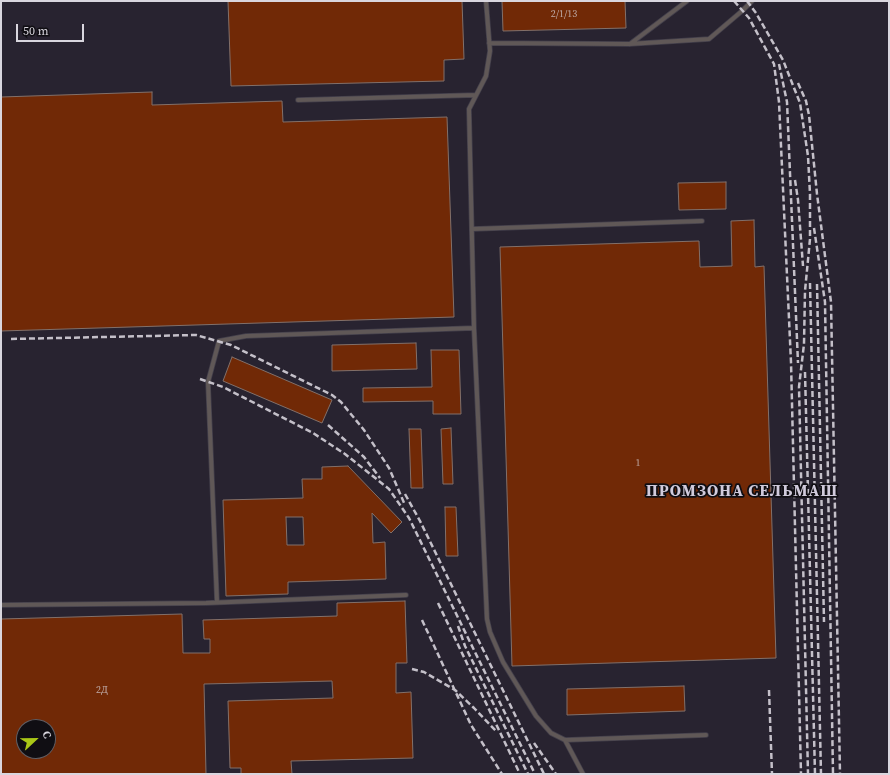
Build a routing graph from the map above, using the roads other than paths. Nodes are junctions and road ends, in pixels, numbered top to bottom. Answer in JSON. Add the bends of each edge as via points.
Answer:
{"nodes":[{"id":1,"x":486,"y":1,"type":"edge"},
{"id":2,"x":687,"y":1,"type":"edge"},
{"id":3,"x":752,"y":1,"type":"edge"},
{"id":4,"x":489,"y":43,"type":"junction"},
{"id":5,"x":629,"y":44,"type":"junction"},
{"id":6,"x":476,"y":95,"type":"junction"},
{"id":7,"x":298,"y":100,"type":"dead end"},
{"id":8,"x":702,"y":221,"type":"dead end"},
{"id":9,"x":472,"y":229,"type":"junction"},
{"id":10,"x":474,"y":328,"type":"junction"},
{"id":11,"x":406,"y":595,"type":"dead end"},
{"id":12,"x":217,"y":602,"type":"junction"},
{"id":13,"x":1,"y":605,"type":"edge"},
{"id":14,"x":706,"y":734,"type":"dead end"},
{"id":15,"x":566,"y":740,"type":"junction"},
{"id":16,"x":584,"y":774,"type":"edge"}],
"edges":[{"from":1,"to":4,"type":"lane"},
{"from":2,"to":5,"type":"lane"},
{"from":3,"to":5,"type":"lane","via":[[708,39]]},
{"from":4,"to":5,"type":"lane"},
{"from":4,"to":6,"type":"lane","via":[[486,76]]},
{"from":6,"to":7,"type":"lane"},
{"from":6,"to":9,"type":"lane","via":[[469,109]]},
{"from":8,"to":9,"type":"lane"},
{"from":9,"to":10,"type":"lane"},
{"from":10,"to":12,"type":"lane","via":[[246,336],[219,341],[208,382]]},
{"from":10,"to":15,"type":"lane","via":[[487,619],[502,662],[536,716],[551,733]]},
{"from":11,"to":12,"type":"lane"},
{"from":12,"to":13,"type":"lane"},
{"from":14,"to":15,"type":"lane"},
{"from":15,"to":16,"type":"lane"}]}
